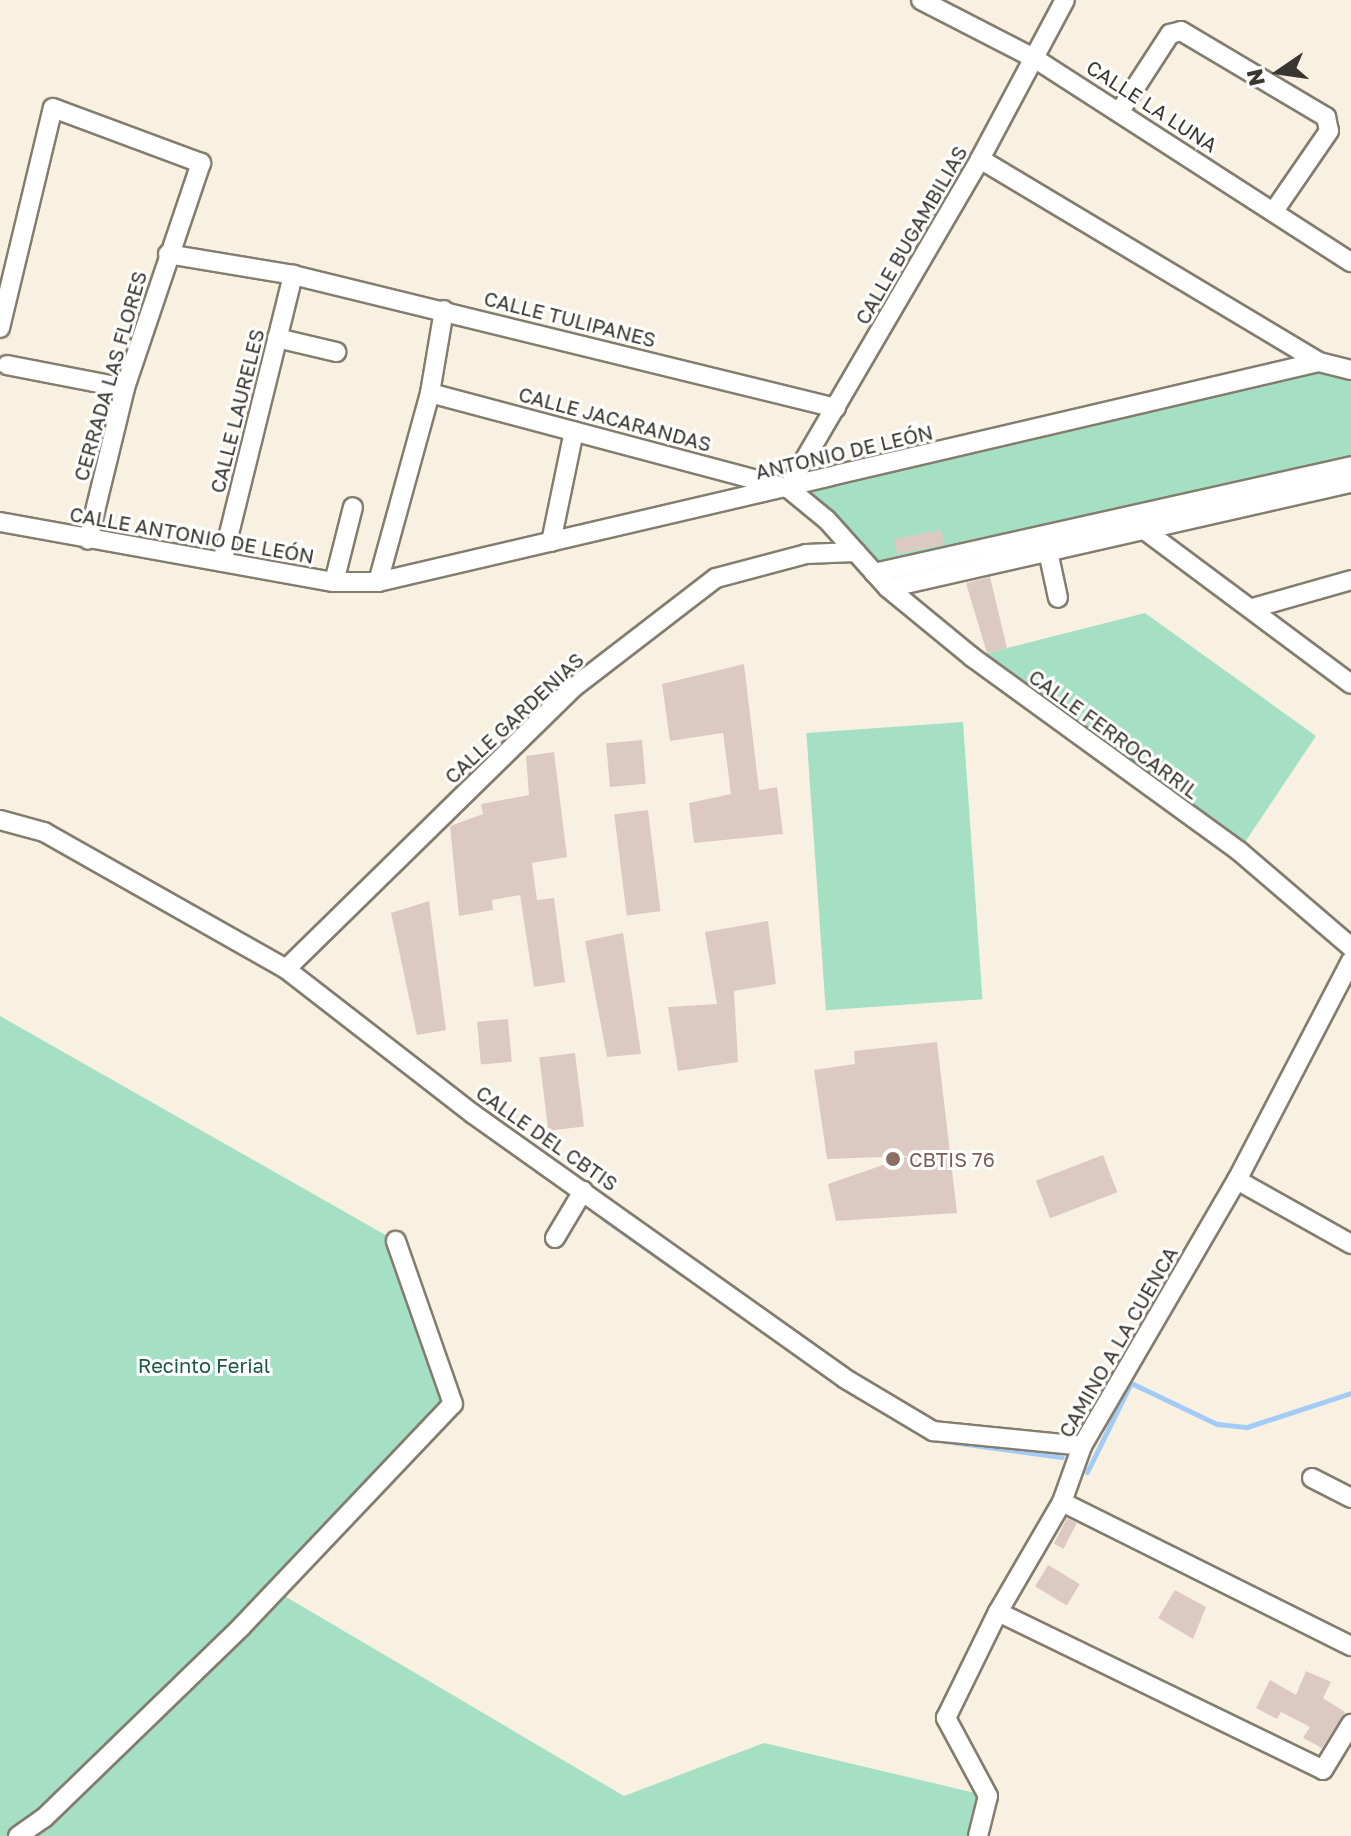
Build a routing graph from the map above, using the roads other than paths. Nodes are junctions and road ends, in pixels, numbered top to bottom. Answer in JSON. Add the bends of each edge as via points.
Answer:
{"nodes":[{"id":1,"x":921,"y":0,"type":"edge"},
{"id":2,"x":1065,"y":0,"type":"edge"},
{"id":3,"x":1034,"y":58,"type":"junction"},
{"id":4,"x":1120,"y":111,"type":"junction"},
{"id":5,"x":980,"y":159,"type":"junction"},
{"id":6,"x":1274,"y":211,"type":"junction"},
{"id":7,"x":168,"y":254,"type":"junction"},
{"id":8,"x":1351,"y":262,"type":"edge"},
{"id":9,"x":293,"y":275,"type":"junction"},
{"id":10,"x":444,"y":310,"type":"junction"},
{"id":11,"x":0,"y":328,"type":"edge"},
{"id":12,"x":277,"y":338,"type":"junction"},
{"id":13,"x":336,"y":352,"type":"dead end"},
{"id":14,"x":1319,"y":362,"type":"junction"},
{"id":15,"x":7,"y":365,"type":"dead end"},
{"id":16,"x":1351,"y":370,"type":"edge"},
{"id":17,"x":125,"y":388,"type":"junction"},
{"id":18,"x":430,"y":393,"type":"junction"},
{"id":19,"x":836,"y":408,"type":"junction"},
{"id":20,"x":574,"y":431,"type":"junction"},
{"id":21,"x":1351,"y":466,"type":"edge"},
{"id":22,"x":1351,"y":483,"type":"edge"},
{"id":23,"x":788,"y":488,"type":"junction"},
{"id":24,"x":353,"y":507,"type":"dead end"},
{"id":25,"x":0,"y":522,"type":"edge"},
{"id":26,"x":1138,"y":524,"type":"junction"},
{"id":27,"x":88,"y":540,"type":"junction"},
{"id":28,"x":551,"y":542,"type":"junction"},
{"id":29,"x":1047,"y":544,"type":"junction"},
{"id":30,"x":856,"y":552,"type":"junction"},
{"id":31,"x":223,"y":558,"type":"junction"},
{"id":32,"x":874,"y":573,"type":"junction"},
{"id":33,"x":1351,"y":580,"type":"edge"},
{"id":34,"x":334,"y":582,"type":"junction"},
{"id":35,"x":378,"y":582,"type":"junction"},
{"id":36,"x":888,"y":588,"type":"junction"},
{"id":37,"x":1058,"y":598,"type":"dead end"},
{"id":38,"x":1253,"y":608,"type":"junction"},
{"id":39,"x":1351,"y":684,"type":"edge"},
{"id":40,"x":0,"y":820,"type":"edge"},
{"id":41,"x":1351,"y":947,"type":"edge"},
{"id":42,"x":1351,"y":961,"type":"edge"},
{"id":43,"x":286,"y":969,"type":"junction"},
{"id":44,"x":1237,"y":1180,"type":"junction"},
{"id":45,"x":583,"y":1191,"type":"junction"},
{"id":46,"x":555,"y":1238,"type":"dead end"},
{"id":47,"x":396,"y":1241,"type":"dead end"},
{"id":48,"x":1351,"y":1244,"type":"edge"},
{"id":49,"x":1082,"y":1446,"type":"junction"},
{"id":50,"x":1312,"y":1478,"type":"dead end"},
{"id":51,"x":1351,"y":1498,"type":"edge"},
{"id":52,"x":1062,"y":1502,"type":"junction"},
{"id":53,"x":998,"y":1612,"type":"junction"},
{"id":54,"x":1351,"y":1646,"type":"edge"},
{"id":55,"x":1351,"y":1724,"type":"edge"},
{"id":56,"x":18,"y":1836,"type":"edge"},
{"id":57,"x":978,"y":1836,"type":"edge"}],
"edges":[{"from":1,"to":3,"type":"street","name":"CALLE LA LUNA"},
{"from":2,"to":3,"type":"street","name":"CALLE BUGAMBILIAS"},
{"from":3,"to":4,"type":"street","name":"CALLE LA LUNA"},
{"from":3,"to":5,"type":"street","name":"CALLE BUGAMBILIAS"},
{"from":4,"to":6,"type":"street","name":"CALLE LA LUNA"},
{"from":4,"to":6,"type":"street","via":[[1170,34],[1181,31],[1326,117],[1329,131]]},
{"from":5,"to":14,"type":"street"},
{"from":5,"to":19,"type":"street","name":"CALLE BUGAMBILIAS"},
{"from":6,"to":8,"type":"street","name":"CALLE LA LUNA"},
{"from":7,"to":9,"type":"street","name":"CERRADA LAS FLORES"},
{"from":7,"to":11,"type":"street","via":[[201,163],[53,108]]},
{"from":7,"to":17,"type":"street","name":"CERRADA LAS FLORES"},
{"from":9,"to":10,"type":"street","name":"CALLE TULIPANES"},
{"from":9,"to":12,"type":"street","name":"CALLE LAURELES"},
{"from":10,"to":18,"type":"street"},
{"from":10,"to":19,"type":"street","name":"CALLE TULIPANES"},
{"from":12,"to":13,"type":"street"},
{"from":12,"to":31,"type":"street","name":"CALLE LAURELES"},
{"from":14,"to":16,"type":"street"},
{"from":14,"to":23,"type":"street","name":"ANTONIO DE LEÓN"},
{"from":15,"to":17,"type":"street"},
{"from":17,"to":27,"type":"street","name":"CERRADA LAS FLORES"},
{"from":18,"to":20,"type":"street","name":"CALLE JACARANDAS"},
{"from":18,"to":35,"type":"street"},
{"from":19,"to":23,"type":"street","name":"CALLE BUGAMBILIAS"},
{"from":20,"to":23,"type":"street","name":"CALLE JACARANDAS"},
{"from":20,"to":28,"type":"street"},
{"from":21,"to":26,"type":"street"},
{"from":22,"to":26,"type":"street"},
{"from":23,"to":28,"type":"street","name":"ANTONIO DE LEÓN"},
{"from":23,"to":30,"type":"street","name":"CALLE FERROCARRIL"},
{"from":24,"to":34,"type":"street"},
{"from":25,"to":27,"type":"street","name":"CALLE ANTONIO DE LEÓN"},
{"from":26,"to":29,"type":"street"},
{"from":26,"to":38,"type":"street"},
{"from":27,"to":31,"type":"street","name":"CALLE ANTONIO DE LEÓN"},
{"from":28,"to":35,"type":"street","name":"ANTONIO DE LEÓN"},
{"from":29,"to":32,"type":"street"},
{"from":29,"to":36,"type":"street"},
{"from":29,"to":37,"type":"street"},
{"from":30,"to":32,"type":"street","name":"CALLE FERROCARRIL"},
{"from":30,"to":43,"type":"street","name":"CALLE GARDENIAS","via":[[806,554],[716,578],[573,688]]},
{"from":31,"to":34,"type":"street","name":"CALLE ANTONIO DE LEÓN"},
{"from":32,"to":36,"type":"street","name":"CALLE FERROCARRIL"},
{"from":33,"to":38,"type":"street"},
{"from":34,"to":35,"type":"street","name":"CALLE ANTONIO DE LEÓN"},
{"from":36,"to":41,"type":"street","name":"CALLE FERROCARRIL","via":[[972,657],[1239,851]]},
{"from":38,"to":39,"type":"street"},
{"from":40,"to":43,"type":"street","name":"CALLE DEL CBTIS","via":[[44,832]]},
{"from":42,"to":44,"type":"street","name":"CAMINO A LA CUENCA"},
{"from":43,"to":45,"type":"street","name":"CALLE DEL CBTIS","via":[[473,1114]]},
{"from":44,"to":48,"type":"street"},
{"from":44,"to":49,"type":"street","name":"CAMINO A LA CUENCA"},
{"from":45,"to":46,"type":"street"},
{"from":45,"to":49,"type":"street","name":"CALLE DEL CBTIS","via":[[844,1378],[933,1431]]},
{"from":47,"to":56,"type":"street","via":[[453,1404],[242,1626],[44,1818]]},
{"from":49,"to":52,"type":"street","name":"CAMINO A LA CUENCA"},
{"from":50,"to":51,"type":"street"},
{"from":52,"to":53,"type":"street","name":"CAMINO A LA CUENCA"},
{"from":52,"to":54,"type":"street"},
{"from":53,"to":55,"type":"street","via":[[1323,1770]]},
{"from":53,"to":57,"type":"street","name":"CAMINO A LA CUENCA","via":[[946,1718],[988,1796]]}]}
